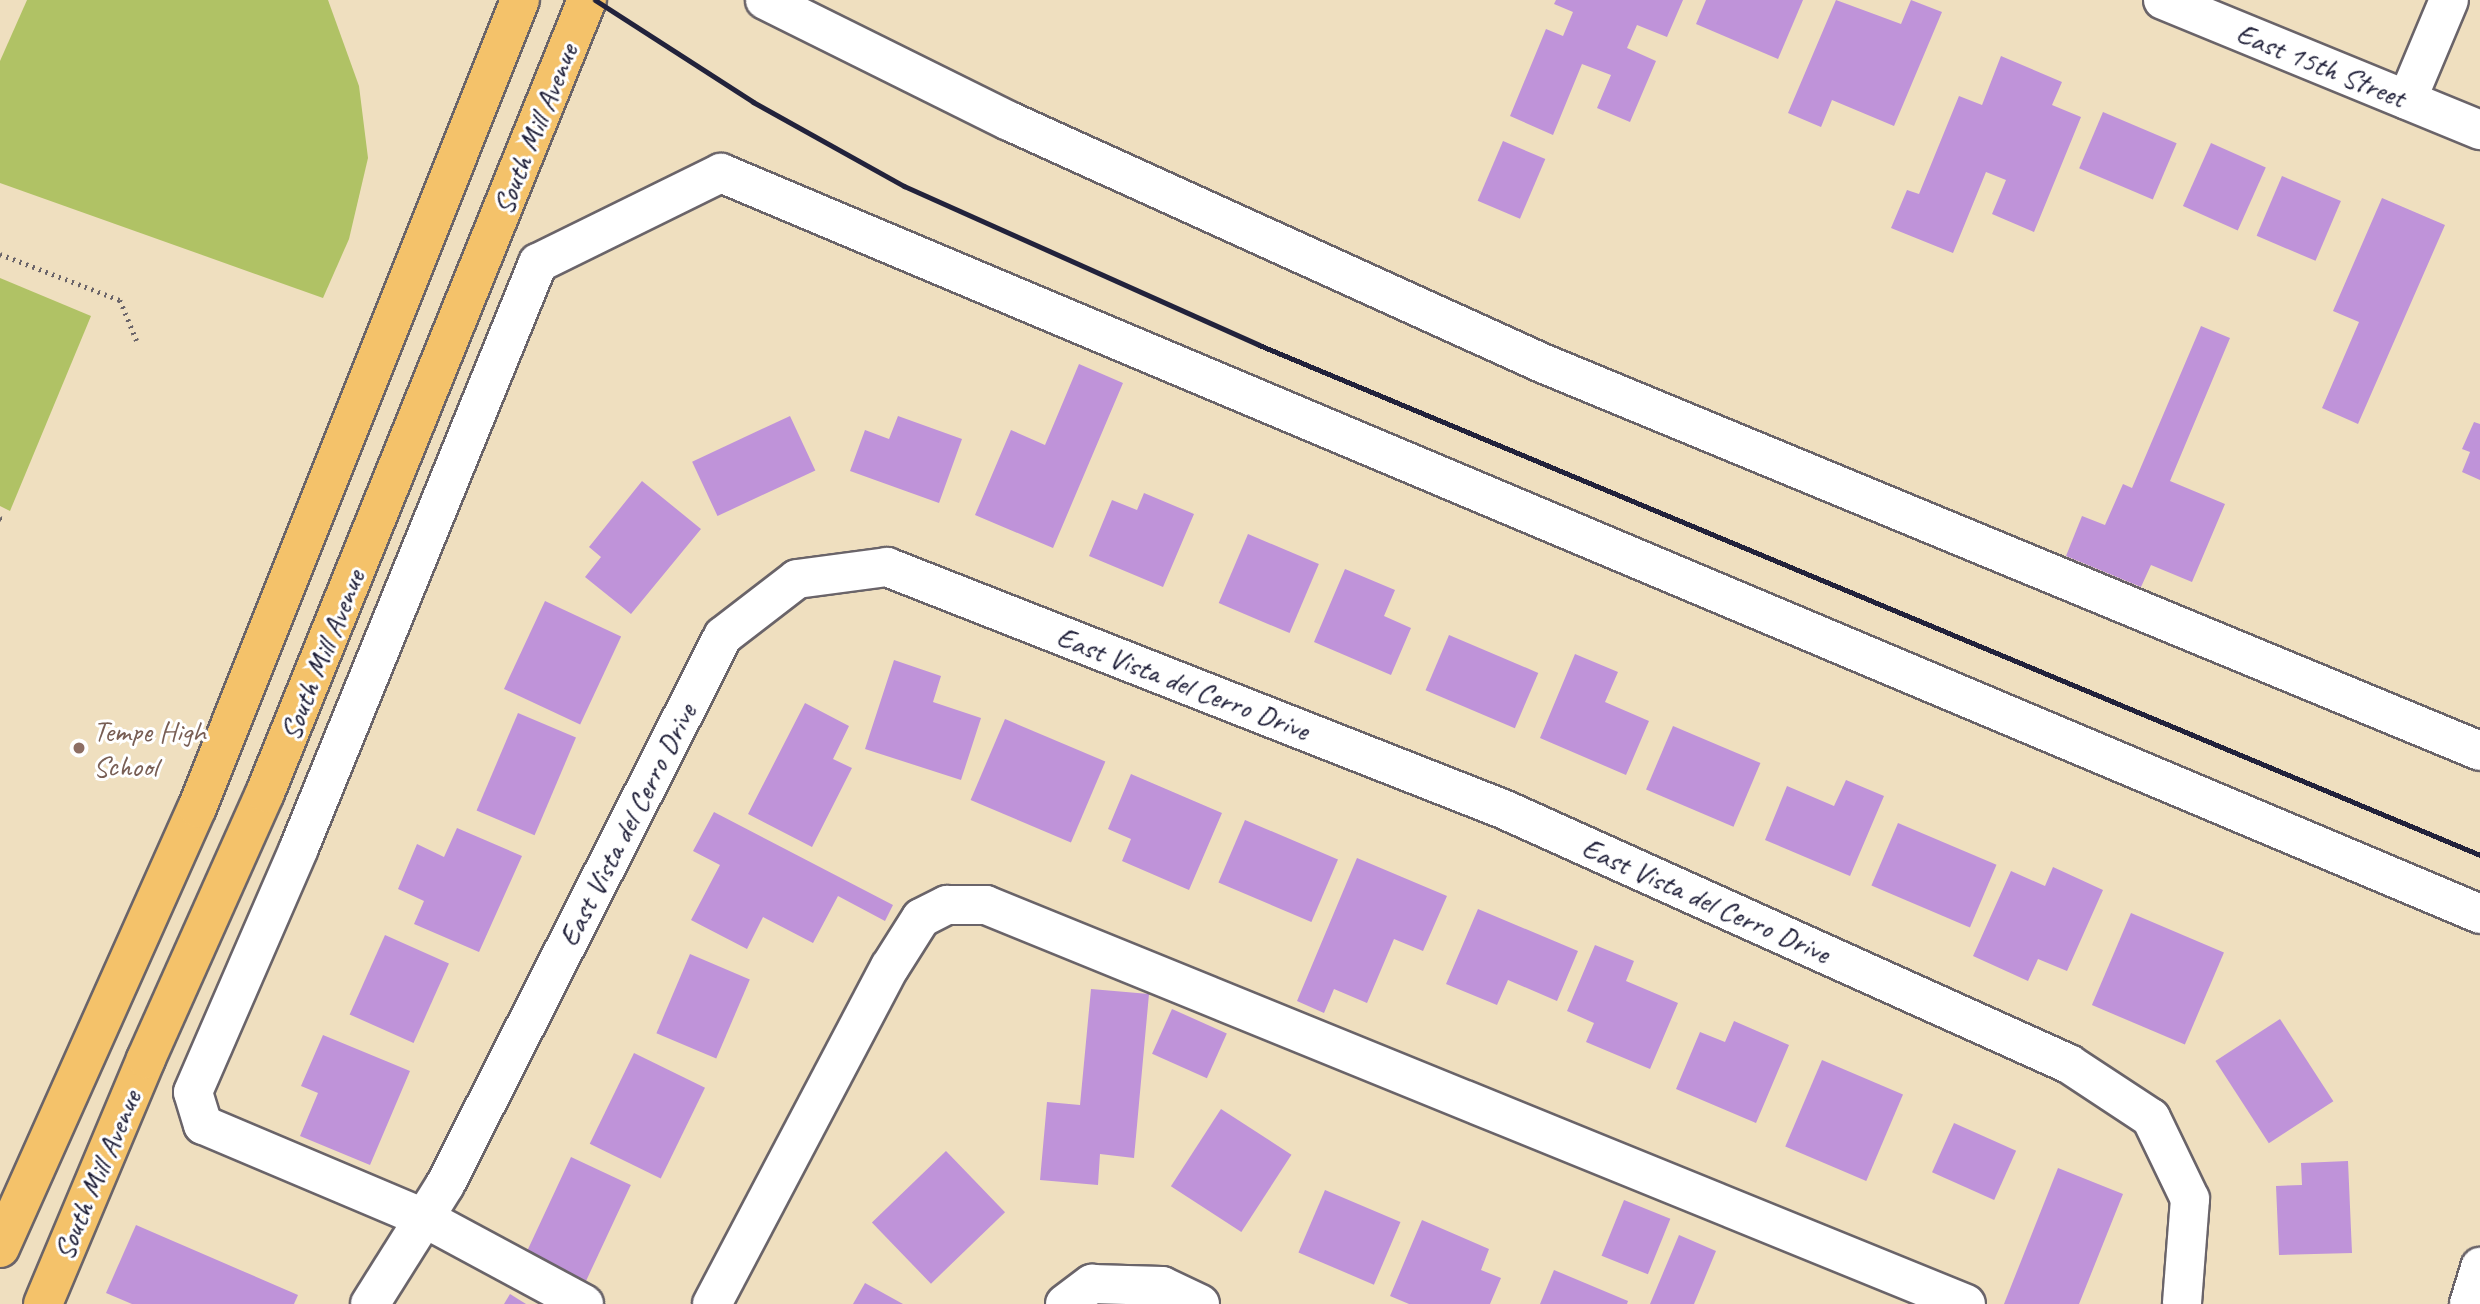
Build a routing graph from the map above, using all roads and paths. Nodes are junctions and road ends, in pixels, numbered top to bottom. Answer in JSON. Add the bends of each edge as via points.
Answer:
{"nodes":[{"id":1,"x":520,"y":0,"type":"edge"},
{"id":2,"x":587,"y":0,"type":"edge"},
{"id":3,"x":765,"y":0,"type":"edge"},
{"id":4,"x":2163,"y":0,"type":"edge"},
{"id":5,"x":2449,"y":0,"type":"edge"},
{"id":6,"x":2407,"y":100,"type":"junction"},
{"id":7,"x":2480,"y":130,"type":"edge"},
{"id":8,"x":0,"y":254,"type":"edge"},
{"id":9,"x":137,"y":341,"type":"dead end"},
{"id":10,"x":2480,"y":751,"type":"edge"},
{"id":11,"x":2480,"y":914,"type":"edge"},
{"id":12,"x":426,"y":1219,"type":"junction"},
{"id":13,"x":0,"y":1248,"type":"edge"},
{"id":14,"x":2480,"y":1267,"type":"edge"},
{"id":15,"x":43,"y":1304,"type":"edge"},
{"id":16,"x":370,"y":1304,"type":"edge"},
{"id":17,"x":584,"y":1304,"type":"edge"},
{"id":18,"x":712,"y":1304,"type":"edge"},
{"id":19,"x":1065,"y":1304,"type":"edge"},
{"id":20,"x":1200,"y":1304,"type":"edge"},
{"id":21,"x":1966,"y":1304,"type":"edge"},
{"id":22,"x":2182,"y":1304,"type":"edge"},
{"id":23,"x":2469,"y":1304,"type":"edge"}],
"edges":[{"from":1,"to":13,"type":"main road","name":"South Mill Avenue","via":[[197,807]]},
{"from":2,"to":15,"type":"main road","name":"South Mill Avenue","via":[[271,780],[145,1059]]},
{"from":3,"to":10,"type":"street","via":[[1009,121],[1542,363]]},
{"from":4,"to":6,"type":"street","name":"East 15th Street"},
{"from":5,"to":6,"type":"street"},
{"from":6,"to":7,"type":"street","name":"East 15th Street"},
{"from":8,"to":9,"type":"path","via":[[120,300]]},
{"from":11,"to":12,"type":"street","via":[[721,173],[538,263],[299,848],[193,1092],[203,1125]]},
{"from":12,"to":16,"type":"street","name":"East Vista del Cerro Drive"},
{"from":12,"to":17,"type":"street"},
{"from":12,"to":22,"type":"street","name":"East Vista del Cerro Drive","via":[[723,636],[797,579],[887,567],[1503,809],[2069,1064],[2151,1118],[2190,1199]]},
{"from":14,"to":23,"type":"street"},
{"from":18,"to":21,"type":"street","via":[[890,967],[921,918],[947,905],[986,905]]},
{"from":19,"to":20,"type":"street","via":[[1093,1284],[1162,1286]]}]}
